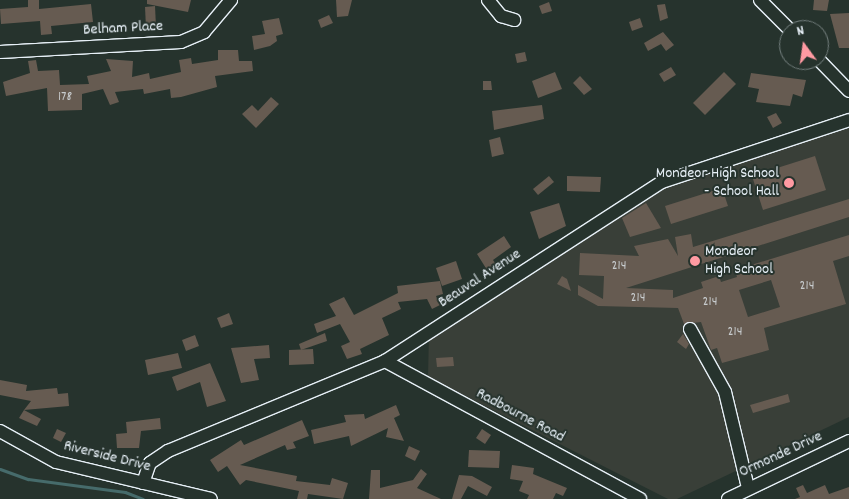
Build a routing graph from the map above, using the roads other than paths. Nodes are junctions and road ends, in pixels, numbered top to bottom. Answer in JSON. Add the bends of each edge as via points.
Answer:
{"nodes":[{"id":1,"x":231,"y":0,"type":"edge"},
{"id":2,"x":488,"y":0,"type":"edge"},
{"id":3,"x":760,"y":0,"type":"edge"},
{"id":4,"x":514,"y":20,"type":"dead end"},
{"id":5,"x":780,"y":20,"type":"edge"},
{"id":6,"x":0,"y":52,"type":"edge"},
{"id":7,"x":829,"y":70,"type":"edge"},
{"id":8,"x":849,"y":91,"type":"edge"},
{"id":9,"x":849,"y":120,"type":"edge"},
{"id":10,"x":690,"y":330,"type":"dead end"},
{"id":11,"x":385,"y":361,"type":"junction"},
{"id":12,"x":0,"y":431,"type":"edge"},
{"id":13,"x":849,"y":441,"type":"edge"},
{"id":14,"x":143,"y":482,"type":"junction"},
{"id":15,"x":748,"y":488,"type":"junction"},
{"id":16,"x":211,"y":499,"type":"edge"},
{"id":17,"x":640,"y":499,"type":"edge"},
{"id":18,"x":728,"y":499,"type":"edge"}],
"edges":[{"from":1,"to":6,"type":"street","name":"Belham Place","via":[[204,32],[190,40]]},
{"from":2,"to":4,"type":"street","via":[[501,16]]},
{"from":3,"to":5,"type":"street"},
{"from":7,"to":8,"type":"street"},
{"from":9,"to":11,"type":"street","name":"Beauval Avenue","via":[[662,182]]},
{"from":10,"to":15,"type":"street","via":[[725,392]]},
{"from":11,"to":14,"type":"street","name":"Beauval Avenue","via":[[168,451],[150,463]]},
{"from":11,"to":17,"type":"street","name":"Radbourne Road"},
{"from":12,"to":14,"type":"street","name":"Riverside Drive","via":[[56,462]]},
{"from":13,"to":15,"type":"street","name":"Ormonde Drive"},
{"from":14,"to":16,"type":"street","name":"Riverside Drive"},
{"from":15,"to":18,"type":"street","name":"Ormonde Drive"}]}
